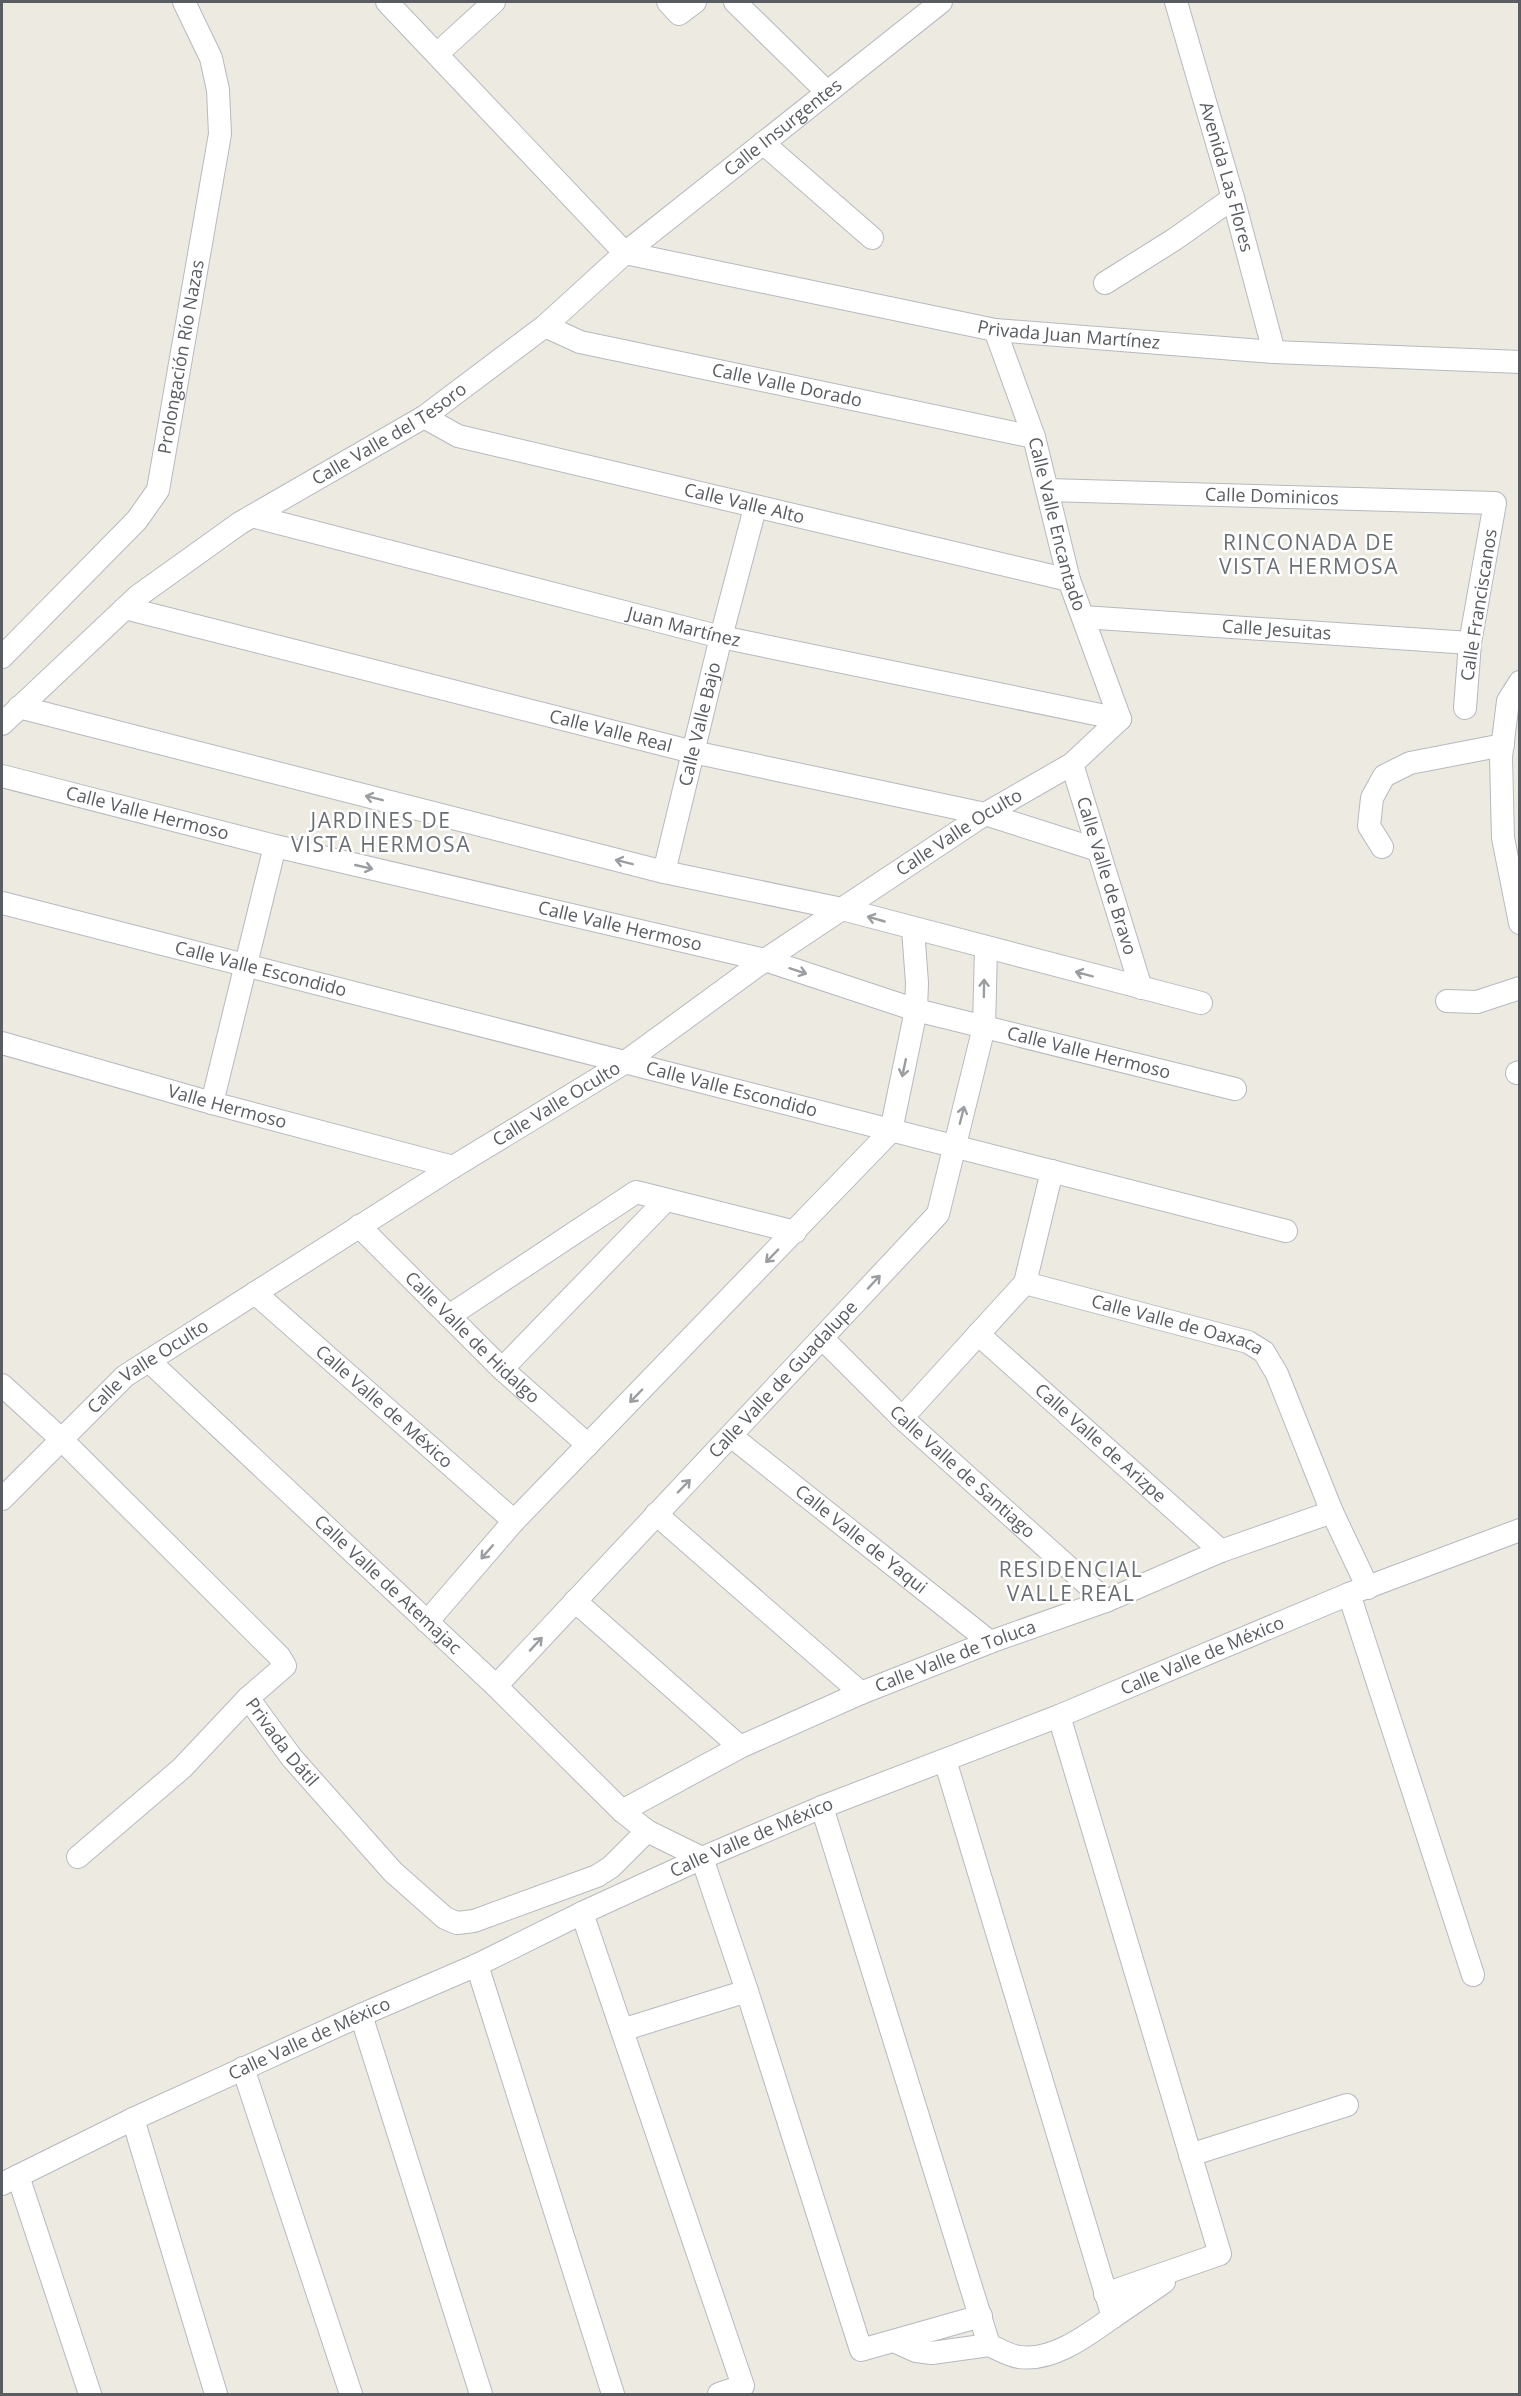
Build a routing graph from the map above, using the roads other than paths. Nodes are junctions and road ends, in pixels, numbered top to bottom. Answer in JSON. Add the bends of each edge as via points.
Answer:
{"nodes":[{"id":1,"x":184,"y":2,"type":"edge"},
{"id":2,"x":387,"y":2,"type":"edge"},
{"id":3,"x":494,"y":2,"type":"edge"},
{"id":4,"x":668,"y":2,"type":"edge"},
{"id":5,"x":695,"y":2,"type":"edge"},
{"id":6,"x":735,"y":2,"type":"edge"},
{"id":7,"x":1176,"y":2,"type":"edge"},
{"id":8,"x":937,"y":3,"type":"edge"},
{"id":9,"x":437,"y":54,"type":"junction"},
{"id":10,"x":826,"y":91,"type":"junction"},
{"id":11,"x":764,"y":142,"type":"junction"},
{"id":12,"x":1233,"y":198,"type":"junction"},
{"id":13,"x":872,"y":238,"type":"dead end"},
{"id":14,"x":625,"y":253,"type":"junction"},
{"id":15,"x":1105,"y":283,"type":"dead end"},
{"id":16,"x":545,"y":326,"type":"junction"},
{"id":17,"x":995,"y":330,"type":"junction"},
{"id":18,"x":1274,"y":352,"type":"junction"},
{"id":19,"x":1520,"y":362,"type":"edge"},
{"id":20,"x":424,"y":417,"type":"junction"},
{"id":21,"x":1034,"y":437,"type":"junction"},
{"id":22,"x":1048,"y":490,"type":"junction"},
{"id":23,"x":1495,"y":503,"type":"joint"},
{"id":24,"x":755,"y":508,"type":"junction"},
{"id":25,"x":252,"y":516,"type":"junction"},
{"id":26,"x":1070,"y":579,"type":"junction"},
{"id":27,"x":132,"y":602,"type":"junction"},
{"id":28,"x":1083,"y":617,"type":"junction"},
{"id":29,"x":721,"y":637,"type":"junction"},
{"id":30,"x":1470,"y":643,"type":"junction"},
{"id":31,"x":2,"y":657,"type":"edge"},
{"id":32,"x":1520,"y":682,"type":"edge"},
{"id":33,"x":19,"y":707,"type":"junction"},
{"id":34,"x":1465,"y":708,"type":"dead end"},
{"id":35,"x":1120,"y":719,"type":"junction"},
{"id":36,"x":2,"y":724,"type":"edge"},
{"id":37,"x":1503,"y":746,"type":"junction"},
{"id":38,"x":693,"y":752,"type":"junction"},
{"id":39,"x":1072,"y":764,"type":"junction"},
{"id":40,"x":2,"y":776,"type":"edge"},
{"id":41,"x":985,"y":814,"type":"junction"},
{"id":42,"x":275,"y":846,"type":"junction"},
{"id":43,"x":1382,"y":847,"type":"dead end"},
{"id":44,"x":1098,"y":850,"type":"junction"},
{"id":45,"x":664,"y":872,"type":"junction"},
{"id":46,"x":2,"y":903,"type":"edge"},
{"id":47,"x":842,"y":909,"type":"junction"},
{"id":48,"x":1520,"y":923,"type":"edge"},
{"id":49,"x":913,"y":929,"type":"junction"},
{"id":50,"x":986,"y":948,"type":"junction"},
{"id":51,"x":765,"y":960,"type":"junction"},
{"id":52,"x":246,"y":964,"type":"junction"},
{"id":53,"x":1141,"y":988,"type":"junction"},
{"id":54,"x":1520,"y":988,"type":"edge"},
{"id":55,"x":1447,"y":1001,"type":"dead end"},
{"id":56,"x":1201,"y":1003,"type":"dead end"},
{"id":57,"x":916,"y":1010,"type":"junction"},
{"id":58,"x":984,"y":1027,"type":"junction"},
{"id":59,"x":2,"y":1043,"type":"edge"},
{"id":60,"x":624,"y":1063,"type":"junction"},
{"id":61,"x":1235,"y":1089,"type":"dead end"},
{"id":62,"x":212,"y":1103,"type":"junction"},
{"id":63,"x":891,"y":1131,"type":"junction"},
{"id":64,"x":955,"y":1146,"type":"junction"},
{"id":65,"x":453,"y":1167,"type":"junction"},
{"id":66,"x":1052,"y":1171,"type":"junction"},
{"id":67,"x":666,"y":1200,"type":"junction"},
{"id":68,"x":359,"y":1226,"type":"junction"},
{"id":69,"x":1286,"y":1231,"type":"dead end"},
{"id":70,"x":795,"y":1232,"type":"junction"},
{"id":71,"x":1025,"y":1283,"type":"junction"},
{"id":72,"x":255,"y":1293,"type":"junction"},
{"id":73,"x":449,"y":1316,"type":"junction"},
{"id":74,"x":978,"y":1334,"type":"junction"},
{"id":75,"x":822,"y":1338,"type":"junction"},
{"id":76,"x":148,"y":1361,"type":"junction"},
{"id":77,"x":502,"y":1369,"type":"junction"},
{"id":78,"x":2,"y":1385,"type":"edge"},
{"id":79,"x":902,"y":1418,"type":"junction"},
{"id":80,"x":731,"y":1436,"type":"junction"},
{"id":81,"x":61,"y":1439,"type":"junction"},
{"id":82,"x":588,"y":1445,"type":"junction"},
{"id":83,"x":2,"y":1499,"type":"edge"},
{"id":84,"x":1332,"y":1512,"type":"junction"},
{"id":85,"x":657,"y":1514,"type":"junction"},
{"id":86,"x":514,"y":1521,"type":"junction"},
{"id":87,"x":1520,"y":1530,"type":"edge"},
{"id":88,"x":1221,"y":1551,"type":"junction"},
{"id":89,"x":1358,"y":1591,"type":"junction"},
{"id":90,"x":575,"y":1601,"type":"junction"},
{"id":91,"x":1106,"y":1601,"type":"junction"},
{"id":92,"x":427,"y":1622,"type":"junction"},
{"id":93,"x":990,"y":1642,"type":"junction"},
{"id":94,"x":496,"y":1686,"type":"junction"},
{"id":95,"x":861,"y":1693,"type":"junction"},
{"id":96,"x":248,"y":1698,"type":"junction"},
{"id":97,"x":1059,"y":1716,"type":"junction"},
{"id":98,"x":740,"y":1747,"type":"junction"},
{"id":99,"x":945,"y":1760,"type":"junction"},
{"id":100,"x":822,"y":1807,"type":"junction"},
{"id":101,"x":622,"y":1811,"type":"junction"},
{"id":102,"x":647,"y":1831,"type":"junction"},
{"id":103,"x":78,"y":1857,"type":"dead end"},
{"id":104,"x":702,"y":1858,"type":"junction"},
{"id":105,"x":582,"y":1913,"type":"junction"},
{"id":106,"x":477,"y":1965,"type":"junction"},
{"id":107,"x":1473,"y":1975,"type":"dead end"},
{"id":108,"x":747,"y":1991,"type":"junction"},
{"id":109,"x":361,"y":2015,"type":"junction"},
{"id":110,"x":622,"y":2030,"type":"junction"},
{"id":111,"x":243,"y":2068,"type":"junction"},
{"id":112,"x":1347,"y":2105,"type":"dead end"},
{"id":113,"x":133,"y":2119,"type":"junction"},
{"id":114,"x":1190,"y":2155,"type":"junction"},
{"id":115,"x":10,"y":2180,"type":"edge"},
{"id":116,"x":1187,"y":2266,"type":"junction"},
{"id":117,"x":1105,"y":2294,"type":"junction"},
{"id":118,"x":981,"y":2316,"type":"junction"},
{"id":119,"x":1113,"y":2317,"type":"junction"},
{"id":120,"x":894,"y":2341,"type":"junction"},
{"id":121,"x":989,"y":2345,"type":"junction"},
{"id":122,"x":90,"y":2394,"type":"edge"},
{"id":123,"x":216,"y":2394,"type":"edge"},
{"id":124,"x":351,"y":2394,"type":"edge"},
{"id":125,"x":481,"y":2394,"type":"edge"},
{"id":126,"x":613,"y":2394,"type":"edge"},
{"id":127,"x":719,"y":2394,"type":"edge"}],
"edges":[{"from":1,"to":31,"type":"street","name":"Prolongación Río Nazas","via":[[211,58],[218,90],[220,134],[158,490],[137,520]]},
{"from":2,"to":9,"type":"street"},
{"from":3,"to":9,"type":"street"},
{"from":4,"to":5,"type":"street","via":[[679,14]]},
{"from":6,"to":10,"type":"street"},
{"from":7,"to":12,"type":"street","name":"Avenida Las Flores"},
{"from":8,"to":10,"type":"street","name":"Calle Insurgentes"},
{"from":9,"to":14,"type":"street"},
{"from":10,"to":11,"type":"street","name":"Calle Insurgentes"},
{"from":11,"to":13,"type":"street"},
{"from":11,"to":14,"type":"street","name":"Calle Insurgentes"},
{"from":12,"to":15,"type":"street"},
{"from":12,"to":18,"type":"street","name":"Avenida Las Flores"},
{"from":14,"to":16,"type":"street","name":"Calle Valle del Tesoro"},
{"from":14,"to":17,"type":"street","name":"Privada Juan Martínez"},
{"from":16,"to":20,"type":"street","name":"Calle Valle del Tesoro"},
{"from":16,"to":21,"type":"street","name":"Calle Valle Dorado","via":[[580,342]]},
{"from":17,"to":18,"type":"street","name":"Privada Juan Martínez"},
{"from":17,"to":21,"type":"street","name":"Calle Valle Encantado"},
{"from":18,"to":19,"type":"street","name":"Privada Juan Martínez"},
{"from":20,"to":24,"type":"street","name":"Calle Valle Alto","via":[[459,436]]},
{"from":20,"to":25,"type":"street","name":"Calle Valle del Tesoro"},
{"from":21,"to":22,"type":"street","name":"Calle Valle Encantado"},
{"from":22,"to":23,"type":"street","name":"Calle Dominicos"},
{"from":22,"to":26,"type":"street","name":"Calle Valle Encantado"},
{"from":23,"to":30,"type":"street","name":"Calle Franciscanos"},
{"from":24,"to":26,"type":"street","name":"Calle Valle Alto"},
{"from":24,"to":29,"type":"street","name":"Calle Valle Bajo"},
{"from":25,"to":27,"type":"street","name":"Calle Valle del Tesoro"},
{"from":25,"to":29,"type":"street","name":"Juan Martínez"},
{"from":26,"to":28,"type":"street","name":"Calle Valle Encantado"},
{"from":27,"to":33,"type":"street","name":"Calle Valle del Tesoro"},
{"from":27,"to":38,"type":"street","name":"Calle Valle Real"},
{"from":28,"to":30,"type":"street","name":"Calle Jesuitas"},
{"from":28,"to":35,"type":"street","name":"Calle Valle Encantado"},
{"from":29,"to":35,"type":"street","name":"Juan Martínez"},
{"from":29,"to":38,"type":"street","name":"Calle Valle Bajo"},
{"from":30,"to":34,"type":"street","name":"Calle Franciscanos"},
{"from":32,"to":37,"type":"street","via":[[1508,701]]},
{"from":33,"to":36,"type":"street","name":"Calle Valle del Tesoro"},
{"from":45,"to":33,"type":"street","one_way":true},
{"from":35,"to":39,"type":"street","name":"Calle Valle Oculto"},
{"from":37,"to":43,"type":"street","via":[[1410,763],[1384,776],[1372,798],[1369,826]]},
{"from":37,"to":48,"type":"street","via":[[1503,838]]},
{"from":38,"to":41,"type":"street","name":"Calle Valle Real"},
{"from":38,"to":45,"type":"street","name":"Calle Valle Bajo"},
{"from":39,"to":41,"type":"street","name":"Calle Valle Oculto"},
{"from":39,"to":44,"type":"street","name":"Calle Valle de Bravo"},
{"from":40,"to":42,"type":"street","name":"Calle Valle Hermoso"},
{"from":41,"to":44,"type":"street","name":"Calle Valle Real"},
{"from":41,"to":47,"type":"street","name":"Calle Valle Oculto"},
{"from":42,"to":51,"type":"street","name":"Calle Valle Hermoso","one_way":true},
{"from":42,"to":52,"type":"street"},
{"from":44,"to":53,"type":"street","name":"Calle Valle de Bravo"},
{"from":45,"to":47,"type":"street"},
{"from":46,"to":52,"type":"street","name":"Calle Valle Escondido"},
{"from":49,"to":47,"type":"street","one_way":true},
{"from":47,"to":51,"type":"street","name":"Calle Valle Oculto"},
{"from":49,"to":50,"type":"street"},
{"from":49,"to":57,"type":"street"},
{"from":53,"to":50,"type":"street","one_way":true},
{"from":58,"to":50,"type":"street","name":"Calle Valle de Guadalupe","one_way":true},
{"from":51,"to":57,"type":"street","name":"Calle Valle Hermoso","one_way":true},
{"from":51,"to":60,"type":"street","name":"Calle Valle Oculto"},
{"from":52,"to":60,"type":"street","name":"Calle Valle Escondido"},
{"from":52,"to":62,"type":"street"},
{"from":53,"to":56,"type":"street"},
{"from":54,"to":55,"type":"street","via":[[1477,1002]]},
{"from":57,"to":58,"type":"street","name":"Calle Valle Hermoso"},
{"from":57,"to":63,"type":"street","one_way":true},
{"from":58,"to":61,"type":"street","name":"Calle Valle Hermoso"},
{"from":64,"to":58,"type":"street","name":"Calle Valle de Guadalupe","one_way":true},
{"from":59,"to":62,"type":"street","name":"Valle Hermoso"},
{"from":60,"to":63,"type":"street","name":"Calle Valle Escondido"},
{"from":60,"to":65,"type":"street","name":"Calle Valle Oculto"},
{"from":62,"to":65,"type":"street","name":"Valle Hermoso"},
{"from":63,"to":64,"type":"street","name":"Calle Valle Escondido"},
{"from":63,"to":70,"type":"street"},
{"from":64,"to":66,"type":"street","name":"Calle Valle Escondido"},
{"from":75,"to":64,"type":"street","name":"Calle Valle de Guadalupe","one_way":true,"via":[[938,1215]]},
{"from":65,"to":68,"type":"street","name":"Calle Valle Oculto"},
{"from":66,"to":69,"type":"street","name":"Calle Valle Escondido"},
{"from":66,"to":71,"type":"street"},
{"from":67,"to":70,"type":"street"},
{"from":67,"to":73,"type":"street","via":[[636,1192]]},
{"from":67,"to":77,"type":"street"},
{"from":68,"to":72,"type":"street","name":"Calle Valle Oculto"},
{"from":68,"to":73,"type":"street","name":"Calle Valle de Hidalgo"},
{"from":70,"to":82,"type":"street","one_way":true},
{"from":71,"to":74,"type":"street"},
{"from":71,"to":84,"type":"street","name":"Calle Valle de Oaxaca","via":[[1248,1342],[1264,1352],[1277,1374]]},
{"from":72,"to":76,"type":"street","name":"Calle Valle Oculto"},
{"from":72,"to":86,"type":"street","name":"Calle Valle de México"},
{"from":73,"to":77,"type":"street","name":"Calle Valle de Hidalgo"},
{"from":74,"to":79,"type":"street"},
{"from":74,"to":88,"type":"street","name":"Calle Valle de Arizpe"},
{"from":75,"to":79,"type":"street","name":"Calle Valle de Santiago"},
{"from":75,"to":80,"type":"street","name":"Calle Valle de Guadalupe"},
{"from":76,"to":81,"type":"street","name":"Calle Valle Oculto","via":[[125,1376]]},
{"from":76,"to":92,"type":"street","name":"Calle Valle de Atemajac"},
{"from":77,"to":82,"type":"street","name":"Calle Valle de Hidalgo"},
{"from":78,"to":81,"type":"street","name":"Privada Dátil"},
{"from":79,"to":91,"type":"street","name":"Calle Valle de Santiago"},
{"from":85,"to":80,"type":"street","name":"Calle Valle de Guadalupe","one_way":true},
{"from":80,"to":93,"type":"street","name":"Calle Valle de Yaqui"},
{"from":81,"to":83,"type":"street","name":"Calle Valle Oculto"},
{"from":81,"to":96,"type":"street","name":"Privada Dátil","via":[[279,1656],[285,1666]]},
{"from":82,"to":86,"type":"street"},
{"from":84,"to":88,"type":"street","name":"Calle Valle de Toluca"},
{"from":84,"to":89,"type":"street","name":"Calle Valle de Oaxaca"},
{"from":85,"to":90,"type":"street","name":"Calle Valle de Guadalupe"},
{"from":85,"to":95,"type":"street"},
{"from":86,"to":92,"type":"street","one_way":true},
{"from":87,"to":89,"type":"street","name":"Calle Valle de México"},
{"from":88,"to":91,"type":"street","name":"Calle Valle de Toluca"},
{"from":89,"to":97,"type":"street","name":"Calle Valle de México"},
{"from":89,"to":107,"type":"street","name":"Calle Valle de Oaxaca"},
{"from":94,"to":90,"type":"street","name":"Calle Valle de Guadalupe","one_way":true},
{"from":90,"to":98,"type":"street"},
{"from":91,"to":93,"type":"street","name":"Calle Valle de Toluca"},
{"from":92,"to":94,"type":"street","name":"Calle Valle de Atemajac"},
{"from":93,"to":95,"type":"street","name":"Calle Valle de Toluca"},
{"from":94,"to":101,"type":"street","name":"Calle Valle de Atemajac"},
{"from":95,"to":98,"type":"street","name":"Calle Valle de Toluca"},
{"from":96,"to":102,"type":"street","name":"Privada Dátil","via":[[292,1758],[393,1872],[445,1918],[457,1923],[474,1922],[597,1876]]},
{"from":96,"to":103,"type":"street","via":[[183,1768]]},
{"from":97,"to":99,"type":"street","name":"Calle Valle de México"},
{"from":97,"to":114,"type":"street"},
{"from":98,"to":101,"type":"street","name":"Calle Valle de Toluca"},
{"from":99,"to":100,"type":"street","name":"Calle Valle de México"},
{"from":99,"to":117,"type":"street"},
{"from":100,"to":104,"type":"street","name":"Calle Valle de México"},
{"from":100,"to":118,"type":"street"},
{"from":101,"to":102,"type":"street","name":"Calle Valle de Atemajac"},
{"from":102,"to":104,"type":"street","name":"Calle Valle de Atemajac"},
{"from":104,"to":105,"type":"street","name":"Calle Valle de México"},
{"from":104,"to":108,"type":"street"},
{"from":105,"to":106,"type":"street","name":"Calle Valle de México"},
{"from":105,"to":110,"type":"street"},
{"from":106,"to":109,"type":"street","name":"Calle Valle de México"},
{"from":106,"to":126,"type":"street"},
{"from":108,"to":110,"type":"street"},
{"from":108,"to":120,"type":"street","via":[[861,2350]]},
{"from":109,"to":111,"type":"street","name":"Calle Valle de México"},
{"from":109,"to":125,"type":"street"},
{"from":110,"to":127,"type":"street","via":[[743,2386]]},
{"from":111,"to":113,"type":"street","name":"Calle Valle de México"},
{"from":111,"to":124,"type":"street"},
{"from":112,"to":114,"type":"street"},
{"from":113,"to":115,"type":"street","name":"Calle Valle de México"},
{"from":113,"to":123,"type":"street"},
{"from":114,"to":116,"type":"street","via":[[1221,2254]]},
{"from":115,"to":122,"type":"street"},
{"from":116,"to":117,"type":"street"},
{"from":116,"to":119,"type":"street"},
{"from":117,"to":119,"type":"street"},
{"from":118,"to":120,"type":"street"},
{"from":118,"to":121,"type":"street"},
{"from":119,"to":121,"type":"street","via":[[1053,2354],[1019,2358]]},
{"from":120,"to":121,"type":"street","via":[[932,2353]]}]}
